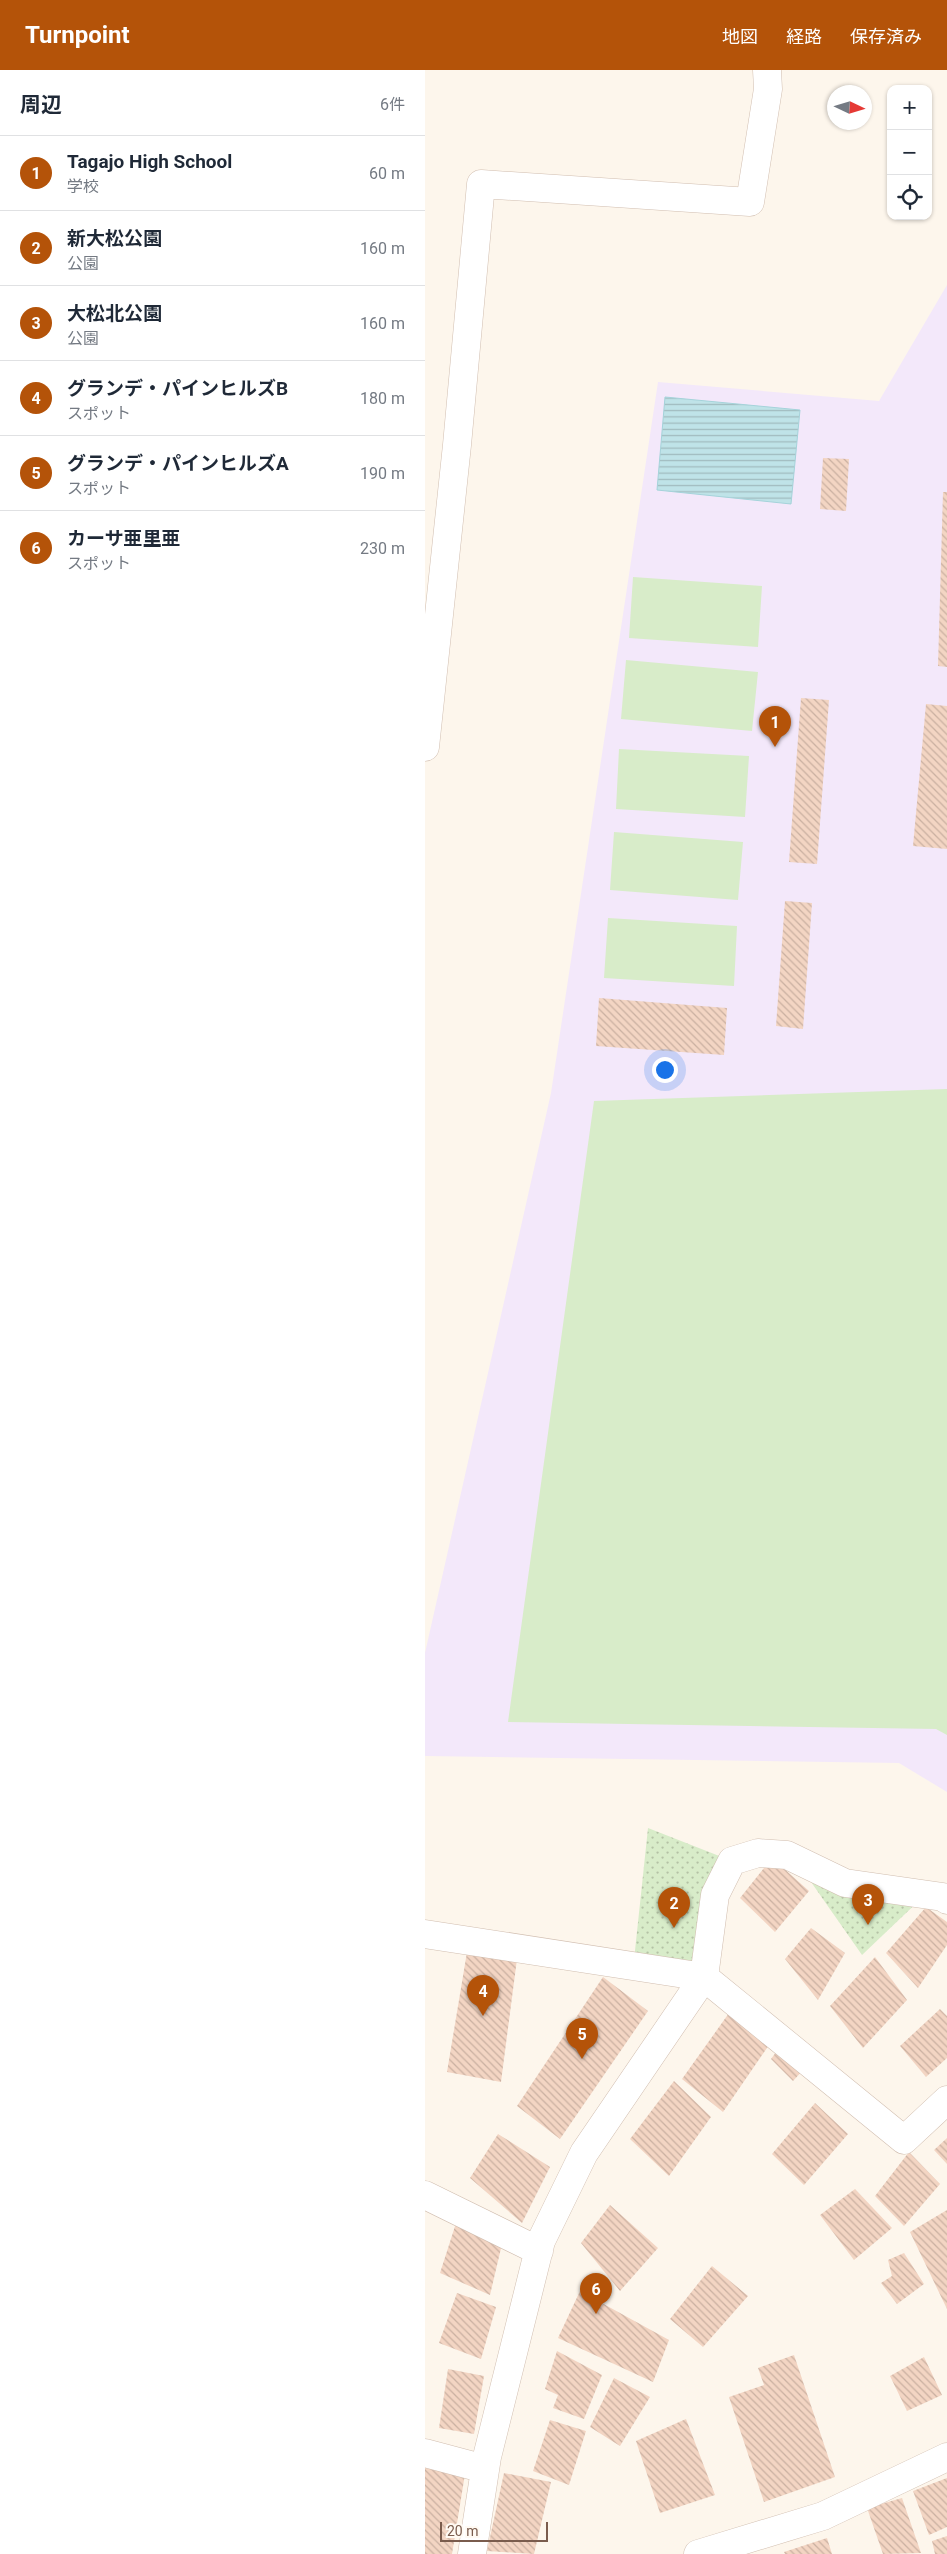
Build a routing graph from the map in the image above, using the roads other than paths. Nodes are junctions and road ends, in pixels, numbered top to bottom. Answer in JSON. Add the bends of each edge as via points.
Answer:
{"nodes":[{"id":1,"x":767,"y":70,"type":"edge"},
{"id":2,"x":425,"y":747,"type":"edge"},
{"id":3,"x":947,"y":1900,"type":"edge"},
{"id":4,"x":425,"y":1934,"type":"edge"},
{"id":5,"x":704,"y":1977,"type":"junction"},
{"id":6,"x":947,"y":2100,"type":"edge"},
{"id":7,"x":425,"y":2195,"type":"edge"},
{"id":8,"x":539,"y":2251,"type":"junction"},
{"id":9,"x":425,"y":2453,"type":"edge"},
{"id":10,"x":947,"y":2457,"type":"edge"},
{"id":11,"x":485,"y":2469,"type":"junction"},
{"id":12,"x":708,"y":2552,"type":"edge"},
{"id":13,"x":472,"y":2554,"type":"edge"}],
"edges":[{"from":1,"to":2,"type":"street","via":[[768,89],[750,202],[481,184]]},
{"from":3,"to":5,"type":"street","via":[[845,1882],[787,1855],[758,1853],[731,1861],[715,1895]]},
{"from":4,"to":5,"type":"street"},
{"from":5,"to":6,"type":"street","via":[[904,2140]]},
{"from":5,"to":8,"type":"street","via":[[584,2153]]},
{"from":7,"to":8,"type":"street"},
{"from":8,"to":11,"type":"street"},
{"from":9,"to":11,"type":"street"},
{"from":10,"to":12,"type":"street","via":[[823,2516]]},
{"from":11,"to":13,"type":"street"}]}
